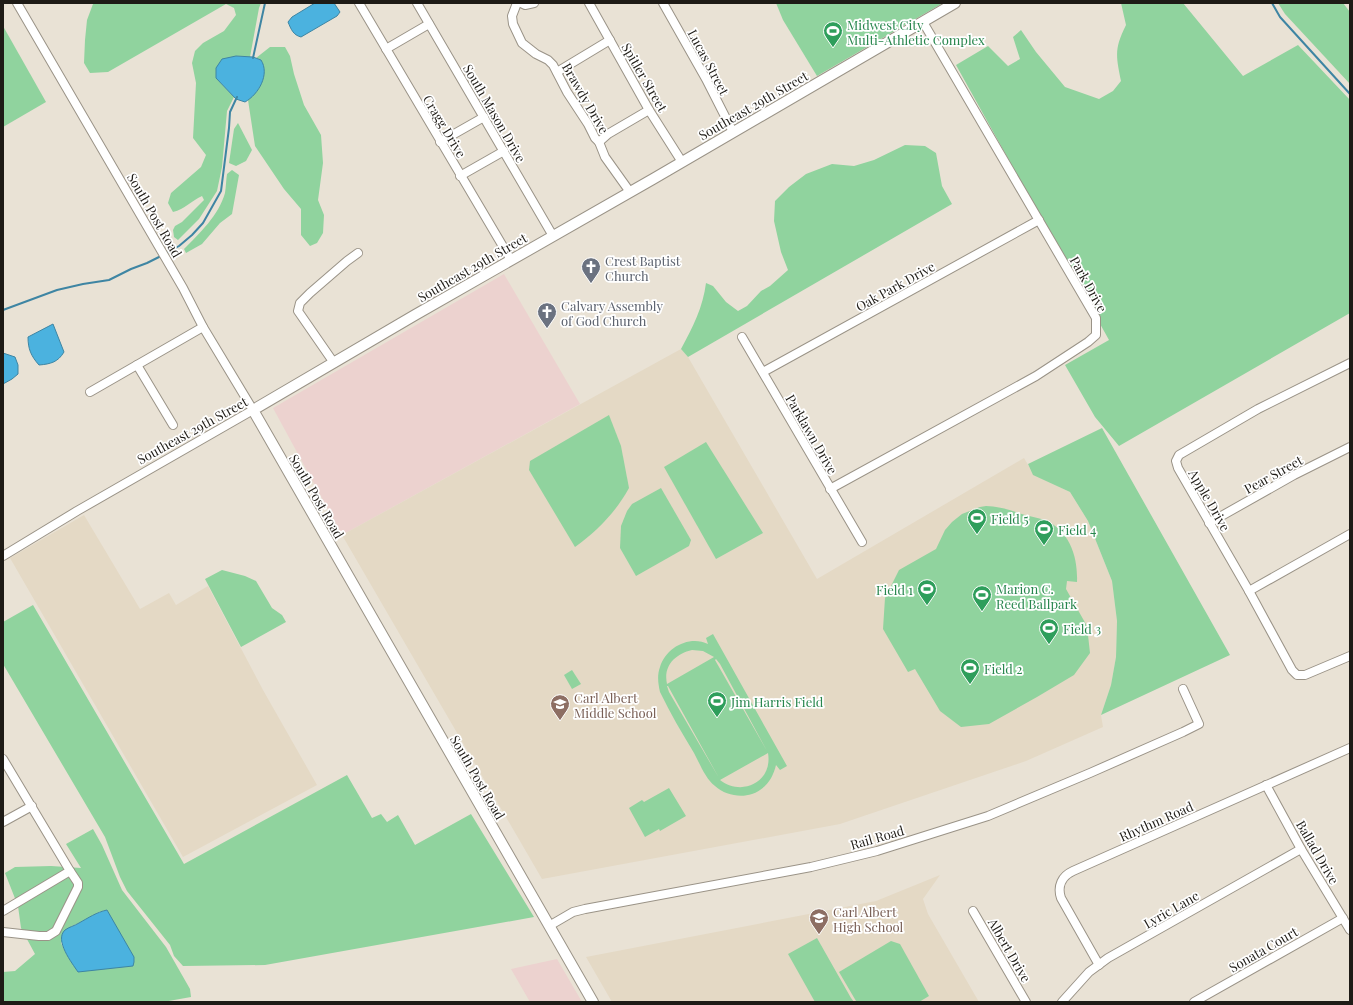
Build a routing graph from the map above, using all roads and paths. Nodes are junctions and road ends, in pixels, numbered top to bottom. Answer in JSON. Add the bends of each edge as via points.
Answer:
{"nodes":[{"id":1,"x":359,"y":3,"type":"edge"},
{"id":2,"x":416,"y":3,"type":"edge"},
{"id":3,"x":517,"y":3,"type":"edge"},
{"id":4,"x":521,"y":3,"type":"edge"},
{"id":5,"x":534,"y":3,"type":"edge"},
{"id":6,"x":589,"y":3,"type":"edge"},
{"id":7,"x":663,"y":3,"type":"edge"},
{"id":8,"x":955,"y":3,"type":"edge"},
{"id":9,"x":20,"y":4,"type":"edge"},
{"id":10,"x":923,"y":22,"type":"junction"},
{"id":11,"x":429,"y":24,"type":"junction"},
{"id":12,"x":610,"y":40,"type":"junction"},
{"id":13,"x":386,"y":50,"type":"junction"},
{"id":14,"x":557,"y":72,"type":"junction"},
{"id":15,"x":649,"y":110,"type":"junction"},
{"id":16,"x":484,"y":117,"type":"junction"},
{"id":17,"x":733,"y":132,"type":"junction"},
{"id":18,"x":440,"y":142,"type":"junction"},
{"id":19,"x":599,"y":142,"type":"junction"},
{"id":20,"x":504,"y":151,"type":"junction"},
{"id":21,"x":682,"y":162,"type":"junction"},
{"id":22,"x":460,"y":176,"type":"junction"},
{"id":23,"x":630,"y":192,"type":"junction"},
{"id":24,"x":1039,"y":220,"type":"junction"},
{"id":25,"x":553,"y":236,"type":"junction"},
{"id":26,"x":358,"y":253,"type":"dead end"},
{"id":27,"x":510,"y":260,"type":"junction"},
{"id":28,"x":203,"y":327,"type":"junction"},
{"id":29,"x":742,"y":337,"type":"dead end"},
{"id":30,"x":334,"y":363,"type":"junction"},
{"id":31,"x":1350,"y":363,"type":"edge"},
{"id":32,"x":137,"y":365,"type":"junction"},
{"id":33,"x":763,"y":372,"type":"junction"},
{"id":34,"x":90,"y":392,"type":"dead end"},
{"id":35,"x":253,"y":410,"type":"junction"},
{"id":36,"x":173,"y":425,"type":"dead end"},
{"id":37,"x":1350,"y":447,"type":"edge"},
{"id":38,"x":830,"y":489,"type":"junction"},
{"id":39,"x":1210,"y":523,"type":"junction"},
{"id":40,"x":1350,"y":534,"type":"edge"},
{"id":41,"x":862,"y":542,"type":"dead end"},
{"id":42,"x":3,"y":556,"type":"edge"},
{"id":43,"x":1249,"y":591,"type":"junction"},
{"id":44,"x":1350,"y":656,"type":"edge"},
{"id":45,"x":1183,"y":690,"type":"dead end"},
{"id":46,"x":1349,"y":749,"type":"edge"},
{"id":47,"x":3,"y":759,"type":"edge"},
{"id":48,"x":1266,"y":785,"type":"junction"},
{"id":49,"x":32,"y":806,"type":"junction"},
{"id":50,"x":3,"y":822,"type":"edge"},
{"id":51,"x":1301,"y":849,"type":"junction"},
{"id":52,"x":70,"y":871,"type":"junction"},
{"id":53,"x":973,"y":910,"type":"dead end"},
{"id":54,"x":3,"y":911,"type":"edge"},
{"id":55,"x":1343,"y":918,"type":"junction"},
{"id":56,"x":549,"y":926,"type":"junction"},
{"id":57,"x":1350,"y":930,"type":"edge"},
{"id":58,"x":3,"y":932,"type":"edge"},
{"id":59,"x":1099,"y":965,"type":"junction"},
{"id":60,"x":593,"y":1002,"type":"edge"},
{"id":61,"x":1026,"y":1002,"type":"edge"},
{"id":62,"x":1062,"y":1002,"type":"edge"},
{"id":63,"x":1194,"y":1002,"type":"edge"}],
"edges":[{"from":1,"to":13,"type":"street","name":"Cragg Drive"},
{"from":2,"to":11,"type":"street","name":"South Mason Drive"},
{"from":3,"to":14,"type":"street","name":"Brawdy Drive","via":[[512,16],[513,24],[522,43],[548,60]]},
{"from":4,"to":5,"type":"street"},
{"from":6,"to":12,"type":"street","name":"Spitler Street"},
{"from":7,"to":17,"type":"street","name":"Lucas Street"},
{"from":8,"to":10,"type":"main road","name":"Southeast 29th Street"},
{"from":9,"to":28,"type":"street","name":"South Post Road"},
{"from":10,"to":17,"type":"main road","name":"Southeast 29th Street"},
{"from":10,"to":24,"type":"street","name":"Park Drive"},
{"from":11,"to":13,"type":"street"},
{"from":11,"to":16,"type":"street","name":"South Mason Drive"},
{"from":12,"to":14,"type":"street"},
{"from":12,"to":15,"type":"street","name":"Spitler Street"},
{"from":13,"to":18,"type":"street","name":"Cragg Drive"},
{"from":14,"to":19,"type":"street","name":"Brawdy Drive","via":[[594,138]]},
{"from":15,"to":19,"type":"street"},
{"from":15,"to":21,"type":"street","name":"Spitler Street"},
{"from":16,"to":18,"type":"street"},
{"from":16,"to":20,"type":"street","name":"South Mason Drive"},
{"from":17,"to":21,"type":"main road","name":"Southeast 29th Street"},
{"from":18,"to":22,"type":"street","name":"Cragg Drive"},
{"from":19,"to":23,"type":"street","name":"Brawdy Drive","via":[[605,157]]},
{"from":20,"to":22,"type":"street"},
{"from":20,"to":25,"type":"street","name":"South Mason Drive"},
{"from":21,"to":23,"type":"main road","name":"Southeast 29th Street"},
{"from":22,"to":27,"type":"street","name":"Cragg Drive"},
{"from":23,"to":25,"type":"main road","name":"Southeast 29th Street"},
{"from":24,"to":33,"type":"street","name":"Oak Park Drive"},
{"from":24,"to":38,"type":"street","name":"Park Drive","via":[[1096,318],[1096,335],[1036,376]]},
{"from":25,"to":27,"type":"main road","name":"Southeast 29th Street"},
{"from":26,"to":30,"type":"street","via":[[310,293],[300,303],[298,311]]},
{"from":27,"to":30,"type":"main road","name":"Southeast 29th Street"},
{"from":28,"to":32,"type":"street"},
{"from":28,"to":35,"type":"street","name":"South Post Road"},
{"from":29,"to":33,"type":"street","name":"Parklawn Drive"},
{"from":30,"to":35,"type":"main road","name":"Southeast 29th Street"},
{"from":31,"to":39,"type":"street","name":"Apple Drive","via":[[1258,409],[1179,455],[1176,461],[1178,468]]},
{"from":32,"to":34,"type":"street"},
{"from":32,"to":36,"type":"street"},
{"from":33,"to":38,"type":"street","name":"Parklawn Drive"},
{"from":35,"to":42,"type":"street","name":"Southeast 29th Street","via":[[76,510]]},
{"from":35,"to":56,"type":"main road","name":"South Post Road"},
{"from":37,"to":39,"type":"street","name":"Pear Street","via":[[1294,475]]},
{"from":38,"to":41,"type":"street","name":"Parklawn Drive"},
{"from":39,"to":43,"type":"street","name":"Apple Drive"},
{"from":40,"to":43,"type":"street"},
{"from":43,"to":44,"type":"street","name":"Apple Drive","via":[[1297,675],[1305,675]]},
{"from":45,"to":56,"type":"street","name":"Rail Road","via":[[1199,724],[988,816],[811,867],[573,912]]},
{"from":46,"to":48,"type":"street","name":"Rhythm Road"},
{"from":47,"to":49,"type":"street"},
{"from":48,"to":51,"type":"street","name":"Ballad Drive"},
{"from":48,"to":59,"type":"street","name":"Rhythm Road","via":[[1064,876],[1059,888],[1060,898]]},
{"from":49,"to":50,"type":"street"},
{"from":49,"to":52,"type":"street"},
{"from":51,"to":55,"type":"street","name":"Ballad Drive"},
{"from":51,"to":59,"type":"street","name":"Lyric Lane"},
{"from":52,"to":54,"type":"street"},
{"from":52,"to":58,"type":"street","via":[[78,887],[56,931],[48,936]]},
{"from":53,"to":61,"type":"street","name":"Albert Drive"},
{"from":55,"to":57,"type":"street","name":"Ballad Drive"},
{"from":55,"to":63,"type":"street","name":"Sonata Court"},
{"from":56,"to":60,"type":"main road","name":"South Post Road"},
{"from":59,"to":62,"type":"street","name":"Lyric Lane","via":[[1089,972]]}]}
